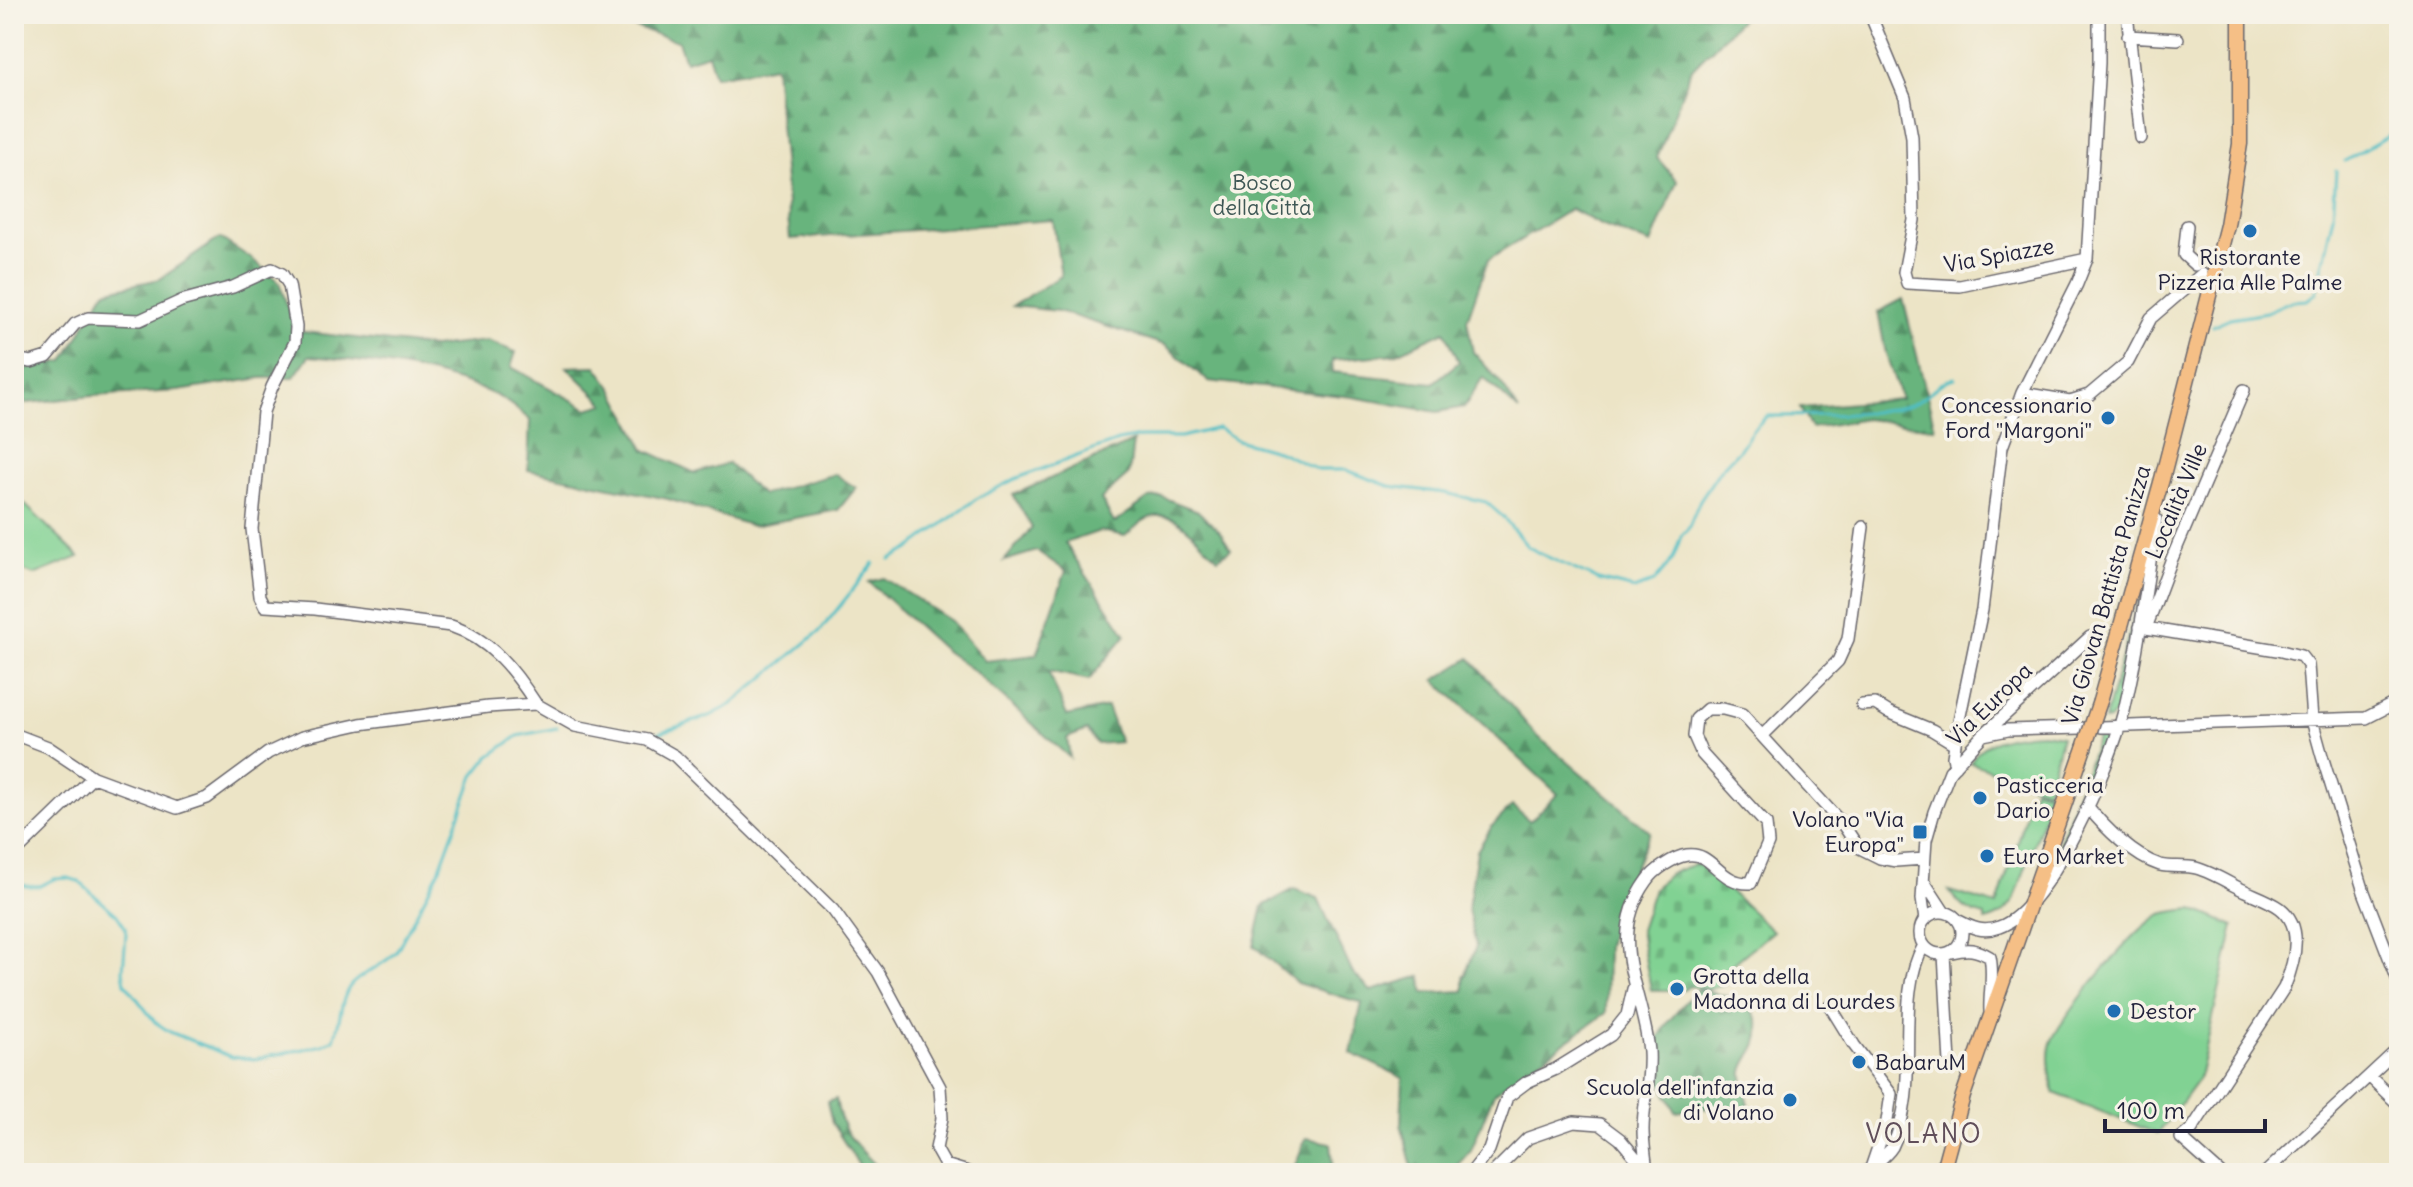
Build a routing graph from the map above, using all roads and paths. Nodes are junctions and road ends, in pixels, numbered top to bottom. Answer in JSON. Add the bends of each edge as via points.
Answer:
{"nodes":[{"id":1,"x":1870,"y":14,"type":"edge"},
{"id":2,"x":2099,"y":14,"type":"edge"},
{"id":3,"x":2127,"y":14,"type":"edge"},
{"id":4,"x":2240,"y":14,"type":"edge"},
{"id":5,"x":2128,"y":36,"type":"junction"},
{"id":6,"x":2178,"y":39,"type":"dead end"},
{"id":7,"x":2141,"y":138,"type":"dead end"},
{"id":8,"x":2187,"y":226,"type":"dead end"},
{"id":9,"x":2087,"y":259,"type":"junction"},
{"id":10,"x":14,"y":359,"type":"edge"},
{"id":11,"x":2244,"y":390,"type":"dead end"},
{"id":12,"x":2022,"y":393,"type":"junction"},
{"id":13,"x":2162,"y":479,"type":"junction"},
{"id":14,"x":1863,"y":527,"type":"dead end"},
{"id":15,"x":2148,"y":628,"type":"junction"},
{"id":16,"x":2090,"y":637,"type":"dead end"},
{"id":17,"x":2399,"y":701,"type":"edge"},
{"id":18,"x":536,"y":704,"type":"junction"},
{"id":19,"x":1862,"y":705,"type":"dead end"},
{"id":20,"x":2312,"y":720,"type":"junction"},
{"id":21,"x":2101,"y":727,"type":"dead end"},
{"id":22,"x":2119,"y":727,"type":"junction"},
{"id":23,"x":2082,"y":728,"type":"dead end"},
{"id":24,"x":14,"y":734,"type":"edge"},
{"id":25,"x":1983,"y":735,"type":"junction"},
{"id":26,"x":1762,"y":736,"type":"junction"},
{"id":27,"x":1955,"y":744,"type":"junction"},
{"id":28,"x":1955,"y":766,"type":"junction"},
{"id":29,"x":93,"y":777,"type":"junction"},
{"id":30,"x":2088,"y":807,"type":"junction"},
{"id":31,"x":14,"y":854,"type":"edge"},
{"id":32,"x":1924,"y":859,"type":"junction"},
{"id":33,"x":1923,"y":879,"type":"junction"},
{"id":34,"x":2030,"y":902,"type":"junction"},
{"id":35,"x":1944,"y":912,"type":"junction"},
{"id":36,"x":1925,"y":920,"type":"junction"},
{"id":37,"x":1959,"y":921,"type":"junction"},
{"id":38,"x":1924,"y":945,"type":"junction"},
{"id":39,"x":1948,"y":953,"type":"junction"},
{"id":40,"x":1632,"y":971,"type":"junction"},
{"id":41,"x":2399,"y":983,"type":"edge"},
{"id":42,"x":1830,"y":1006,"type":"dead end"},
{"id":43,"x":1990,"y":1017,"type":"junction"},
{"id":44,"x":2399,"y":1048,"type":"edge"},
{"id":45,"x":1950,"y":1063,"type":"dead end"},
{"id":46,"x":2370,"y":1077,"type":"junction"},
{"id":47,"x":2399,"y":1105,"type":"edge"},
{"id":48,"x":1869,"y":1169,"type":"edge"},
{"id":49,"x":2270,"y":1171,"type":"edge"},
{"id":50,"x":1647,"y":1172,"type":"edge"},
{"id":51,"x":971,"y":1173,"type":"edge"},
{"id":52,"x":1471,"y":1173,"type":"edge"},
{"id":53,"x":1493,"y":1173,"type":"edge"},
{"id":54,"x":1942,"y":1173,"type":"edge"},
{"id":55,"x":2220,"y":1173,"type":"edge"}],
"edges":[{"from":1,"to":9,"type":"street","name":"Via Spiazze","via":[[1905,98],[1912,137],[1914,220],[1904,272],[1907,283],[1960,286]]},
{"from":2,"to":9,"type":"street","name":"Via Spiazze"},
{"from":3,"to":5,"type":"street"},
{"from":4,"to":13,"type":"main road","name":"Via Giovan Battista Panizza","via":[[2235,184]]},
{"from":5,"to":6,"type":"street"},
{"from":5,"to":7,"type":"street"},
{"from":8,"to":12,"type":"street","via":[[2184,255],[2198,269],[2151,318],[2128,362],[2089,395],[2070,401]]},
{"from":9,"to":12,"type":"street","name":"Via Spiazze"},
{"from":10,"to":18,"type":"street","via":[[31,362],[47,357],[75,324],[88,318],[140,320],[272,269],[282,274],[295,305],[295,342],[263,412],[252,529],[265,606],[451,626],[472,633],[497,653]]},
{"from":11,"to":15,"type":"street","name":"Località Ville"},
{"from":12,"to":27,"type":"street","name":"Via Spiazze","via":[[2002,447],[1982,610]]},
{"from":13,"to":15,"type":"street"},
{"from":13,"to":34,"type":"main road","name":"Via Giovan Battista Panizza","bridge":true,"via":[[2100,701]]},
{"from":14,"to":26,"type":"street","via":[[1848,639],[1838,661]]},
{"from":15,"to":20,"type":"street","via":[[2301,656],[2308,665]]},
{"from":15,"to":22,"type":"street"},
{"from":16,"to":25,"type":"street","name":"Via Europa"},
{"from":17,"to":20,"type":"street","via":[[2366,718]]},
{"from":18,"to":29,"type":"street","via":[[360,724],[302,737],[268,753],[207,798],[177,808]]},
{"from":18,"to":51,"type":"street","via":[[575,726],[647,740],[667,750],[833,910],[878,972],[940,1087],[936,1149],[945,1165]]},
{"from":19,"to":27,"type":"street","via":[[1875,704]]},
{"from":20,"to":22,"type":"street"},
{"from":20,"to":41,"type":"street","via":[[2364,892]]},
{"from":21,"to":22,"type":"street"},
{"from":22,"to":30,"type":"street"},
{"from":23,"to":25,"type":"street"},
{"from":24,"to":29,"type":"street","via":[[48,747]]},
{"from":25,"to":28,"type":"street","name":"Via Europa"},
{"from":26,"to":32,"type":"street","via":[[1858,847],[1896,861]]},
{"from":26,"to":40,"type":"street","via":[[1742,714],[1723,709],[1707,709],[1696,719],[1694,736],[1702,754],[1766,824],[1768,843],[1751,883],[1730,881],[1705,858],[1688,855],[1650,876],[1636,896],[1627,925]]},
{"from":27,"to":28,"type":"street","name":"Via Spiazze"},
{"from":28,"to":32,"type":"street","name":"Via Europa","via":[[1934,812]]},
{"from":29,"to":31,"type":"street"},
{"from":30,"to":34,"type":"street","via":[[2051,876]]},
{"from":30,"to":55,"type":"street","via":[[2107,830],[2146,858],[2160,865],[2197,868],[2262,898],[2282,909],[2293,927],[2292,969],[2284,988],[2181,1138]]},
{"from":32,"to":33,"type":"street","name":"Via Europa"},
{"from":33,"to":35,"type":"street"},
{"from":33,"to":36,"type":"street","name":"Via Europa"},
{"from":34,"to":37,"type":"street","via":[[2002,927],[1974,929]]},
{"from":34,"to":43,"type":"main road","name":"Via Giovan Battista Panizza"},
{"from":35,"to":36,"type":"street"},
{"from":35,"to":37,"type":"street"},
{"from":36,"to":38,"type":"street"},
{"from":37,"to":39,"type":"street","via":[[1963,934]]},
{"from":38,"to":39,"type":"street","via":[[1929,951]]},
{"from":38,"to":48,"type":"street","via":[[1912,975],[1903,1116],[1890,1150]]},
{"from":39,"to":43,"type":"street","via":[[1966,948],[1990,957]]},
{"from":39,"to":45,"type":"street"},
{"from":40,"to":50,"type":"street","via":[[1648,1048],[1643,1131]]},
{"from":40,"to":52,"type":"street","via":[[1627,1015],[1611,1035],[1507,1097],[1489,1150]]},
{"from":42,"to":48,"type":"street","via":[[1891,1094]]},
{"from":43,"to":54,"type":"main road","name":"Via Giovan Battista Panizza"},
{"from":44,"to":46,"type":"street"},
{"from":46,"to":47,"type":"street"},
{"from":46,"to":49,"type":"street"},
{"from":50,"to":53,"type":"street","via":[[1600,1124],[1574,1122],[1528,1138]]}]}
